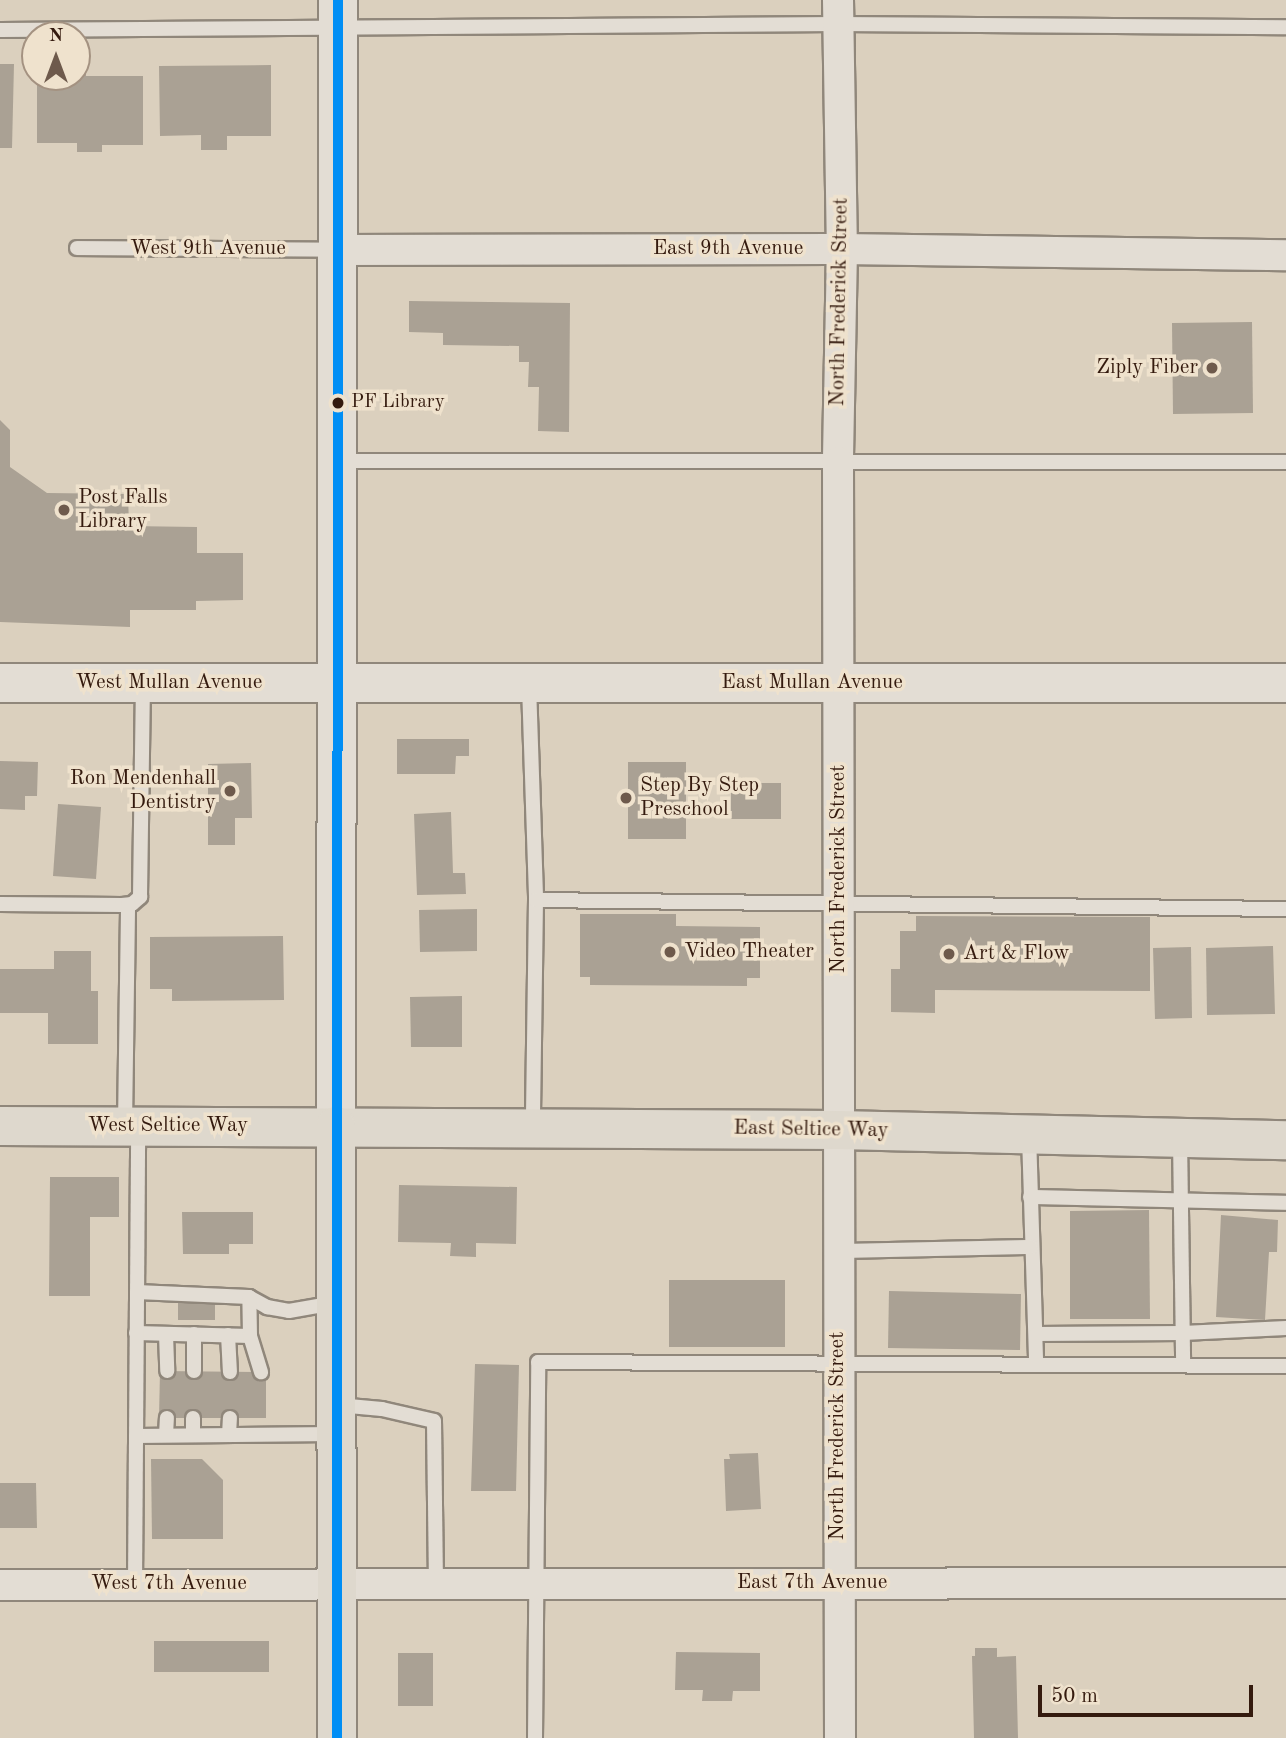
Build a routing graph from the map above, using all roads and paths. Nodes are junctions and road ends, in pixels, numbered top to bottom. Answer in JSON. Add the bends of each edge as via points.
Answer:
{"nodes":[{"id":1,"x":838,"y":12,"type":"edge"},
{"id":2,"x":338,"y":15,"type":"edge"},
{"id":3,"x":1286,"y":27,"type":"edge"},
{"id":4,"x":0,"y":30,"type":"edge"},
{"id":5,"x":77,"y":248,"type":"dead end"},
{"id":6,"x":842,"y":249,"type":"junction"},
{"id":7,"x":338,"y":250,"type":"junction"},
{"id":8,"x":1286,"y":255,"type":"edge"},
{"id":9,"x":336,"y":461,"type":"junction"},
{"id":10,"x":1286,"y":462,"type":"edge"},
{"id":11,"x":838,"y":463,"type":"junction"},
{"id":12,"x":0,"y":683,"type":"edge"},
{"id":13,"x":529,"y":683,"type":"junction"},
{"id":14,"x":840,"y":683,"type":"junction"},
{"id":15,"x":1286,"y":683,"type":"edge"},
{"id":16,"x":143,"y":684,"type":"junction"},
{"id":17,"x":338,"y":684,"type":"junction"},
{"id":18,"x":536,"y":900,"type":"junction"},
{"id":19,"x":839,"y":902,"type":"junction"},
{"id":20,"x":0,"y":905,"type":"edge"},
{"id":21,"x":128,"y":905,"type":"junction"},
{"id":22,"x":1286,"y":909,"type":"edge"},
{"id":23,"x":0,"y":1126,"type":"edge"},
{"id":24,"x":131,"y":1126,"type":"junction"},
{"id":25,"x":336,"y":1126,"type":"junction"},
{"id":26,"x":533,"y":1128,"type":"junction"},
{"id":27,"x":838,"y":1130,"type":"junction"},
{"id":28,"x":1029,"y":1133,"type":"junction"},
{"id":29,"x":1180,"y":1136,"type":"junction"},
{"id":30,"x":1286,"y":1140,"type":"edge"},
{"id":31,"x":1030,"y":1197,"type":"junction"},
{"id":32,"x":1182,"y":1199,"type":"junction"},
{"id":33,"x":1286,"y":1203,"type":"edge"},
{"id":34,"x":1031,"y":1247,"type":"junction"},
{"id":35,"x":838,"y":1251,"type":"junction"},
{"id":36,"x":136,"y":1292,"type":"junction"},
{"id":37,"x":249,"y":1297,"type":"junction"},
{"id":38,"x":336,"y":1303,"type":"junction"},
{"id":39,"x":1286,"y":1328,"type":"edge"},
{"id":40,"x":136,"y":1333,"type":"junction"},
{"id":41,"x":1182,"y":1333,"type":"junction"},
{"id":42,"x":166,"y":1334,"type":"junction"},
{"id":43,"x":194,"y":1334,"type":"junction"},
{"id":44,"x":1036,"y":1334,"type":"junction"},
{"id":45,"x":228,"y":1335,"type":"junction"},
{"id":46,"x":250,"y":1336,"type":"junction"},
{"id":47,"x":838,"y":1362,"type":"junction"},
{"id":48,"x":1036,"y":1364,"type":"junction"},
{"id":49,"x":1183,"y":1365,"type":"junction"},
{"id":50,"x":1286,"y":1366,"type":"edge"},
{"id":51,"x":167,"y":1371,"type":"dead end"},
{"id":52,"x":194,"y":1371,"type":"dead end"},
{"id":53,"x":230,"y":1372,"type":"dead end"},
{"id":54,"x":261,"y":1372,"type":"dead end"},
{"id":55,"x":167,"y":1418,"type":"dead end"},
{"id":56,"x":193,"y":1418,"type":"dead end"},
{"id":57,"x":230,"y":1418,"type":"dead end"},
{"id":58,"x":261,"y":1418,"type":"dead end"},
{"id":59,"x":337,"y":1419,"type":"junction"},
{"id":60,"x":229,"y":1435,"type":"junction"},
{"id":61,"x":261,"y":1435,"type":"junction"},
{"id":62,"x":136,"y":1436,"type":"junction"},
{"id":63,"x":166,"y":1436,"type":"junction"},
{"id":64,"x":193,"y":1436,"type":"junction"},
{"id":65,"x":838,"y":1583,"type":"junction"},
{"id":66,"x":1286,"y":1583,"type":"edge"},
{"id":67,"x":135,"y":1584,"type":"junction"},
{"id":68,"x":339,"y":1584,"type":"junction"},
{"id":69,"x":436,"y":1584,"type":"junction"},
{"id":70,"x":537,"y":1584,"type":"junction"},
{"id":71,"x":0,"y":1585,"type":"edge"},
{"id":72,"x":337,"y":1738,"type":"edge"},
{"id":73,"x":535,"y":1738,"type":"edge"},
{"id":74,"x":840,"y":1738,"type":"edge"}],
"edges":[{"from":1,"to":2,"type":"lane"},
{"from":1,"to":3,"type":"lane"},
{"from":1,"to":6,"type":"street","name":"North Frederick Street"},
{"from":2,"to":4,"type":"lane"},
{"from":2,"to":7,"type":"street"},
{"from":5,"to":7,"type":"lane","name":"West 9th Avenue"},
{"from":6,"to":7,"type":"street","name":"East 9th Avenue"},
{"from":6,"to":8,"type":"street","name":"East 9th Avenue"},
{"from":6,"to":11,"type":"street","name":"North Frederick Street"},
{"from":7,"to":9,"type":"street"},
{"from":9,"to":11,"type":"lane"},
{"from":9,"to":17,"type":"street"},
{"from":10,"to":11,"type":"lane"},
{"from":11,"to":14,"type":"street","name":"North Frederick Street"},
{"from":12,"to":16,"type":"street","name":"West Mullan Avenue"},
{"from":13,"to":14,"type":"street","name":"East Mullan Avenue"},
{"from":13,"to":17,"type":"street","name":"East Mullan Avenue"},
{"from":13,"to":18,"type":"lane"},
{"from":14,"to":15,"type":"street","name":"East Mullan Avenue"},
{"from":14,"to":19,"type":"street","name":"North Frederick Street"},
{"from":16,"to":17,"type":"street","name":"West Mullan Avenue"},
{"from":16,"to":21,"type":"lane","via":[[142,886],[138,899]]},
{"from":17,"to":25,"type":"street"},
{"from":18,"to":19,"type":"lane"},
{"from":18,"to":26,"type":"lane"},
{"from":19,"to":22,"type":"lane"},
{"from":19,"to":27,"type":"street","name":"North Frederick Street"},
{"from":20,"to":21,"type":"lane"},
{"from":21,"to":24,"type":"lane"},
{"from":23,"to":24,"type":"main road","name":"West Seltice Way"},
{"from":24,"to":25,"type":"main road","name":"West Seltice Way"},
{"from":24,"to":36,"type":"lane"},
{"from":25,"to":26,"type":"main road","name":"East Seltice Way"},
{"from":25,"to":38,"type":"main road"},
{"from":26,"to":27,"type":"main road","name":"East Seltice Way"},
{"from":27,"to":28,"type":"main road","name":"East Seltice Way"},
{"from":27,"to":35,"type":"street","name":"North Frederick Street"},
{"from":28,"to":29,"type":"main road","name":"East Seltice Way"},
{"from":28,"to":31,"type":"lane"},
{"from":29,"to":30,"type":"main road","name":"East Seltice Way"},
{"from":29,"to":32,"type":"lane"},
{"from":31,"to":32,"type":"lane"},
{"from":31,"to":34,"type":"lane"},
{"from":32,"to":33,"type":"lane"},
{"from":32,"to":41,"type":"lane"},
{"from":34,"to":35,"type":"lane"},
{"from":34,"to":44,"type":"lane"},
{"from":35,"to":47,"type":"street","name":"North Frederick Street"},
{"from":36,"to":37,"type":"lane"},
{"from":36,"to":40,"type":"lane"},
{"from":37,"to":38,"type":"lane","via":[[289,1311]]},
{"from":37,"to":46,"type":"lane"},
{"from":38,"to":59,"type":"main road"},
{"from":39,"to":41,"type":"lane"},
{"from":40,"to":42,"type":"lane"},
{"from":40,"to":62,"type":"lane"},
{"from":41,"to":44,"type":"lane"},
{"from":41,"to":49,"type":"lane"},
{"from":42,"to":43,"type":"lane"},
{"from":42,"to":51,"type":"lane"},
{"from":43,"to":45,"type":"lane"},
{"from":43,"to":52,"type":"lane"},
{"from":44,"to":48,"type":"lane"},
{"from":45,"to":46,"type":"lane"},
{"from":45,"to":53,"type":"lane"},
{"from":46,"to":54,"type":"lane"},
{"from":47,"to":48,"type":"lane"},
{"from":47,"to":65,"type":"street","name":"North Frederick Street"},
{"from":47,"to":70,"type":"lane","via":[[538,1362]]},
{"from":48,"to":49,"type":"lane"},
{"from":49,"to":50,"type":"lane"},
{"from":55,"to":63,"type":"lane"},
{"from":56,"to":64,"type":"lane"},
{"from":57,"to":60,"type":"lane"},
{"from":58,"to":61,"type":"lane"},
{"from":59,"to":61,"type":"lane"},
{"from":59,"to":68,"type":"main road"},
{"from":59,"to":69,"type":"lane","via":[[382,1409],[434,1421]]},
{"from":60,"to":61,"type":"lane"},
{"from":60,"to":64,"type":"lane"},
{"from":62,"to":63,"type":"lane"},
{"from":62,"to":67,"type":"lane"},
{"from":63,"to":64,"type":"lane"},
{"from":65,"to":66,"type":"street","name":"East 7th Avenue"},
{"from":65,"to":70,"type":"street","name":"East 7th Avenue"},
{"from":65,"to":74,"type":"street","name":"North Frederick Street"},
{"from":67,"to":68,"type":"street","name":"West 7th Avenue"},
{"from":67,"to":71,"type":"street","name":"West 7th Avenue"},
{"from":68,"to":69,"type":"street","name":"East 7th Avenue"},
{"from":68,"to":72,"type":"main road"},
{"from":69,"to":70,"type":"street","name":"East 7th Avenue"},
{"from":70,"to":73,"type":"lane"}]}
